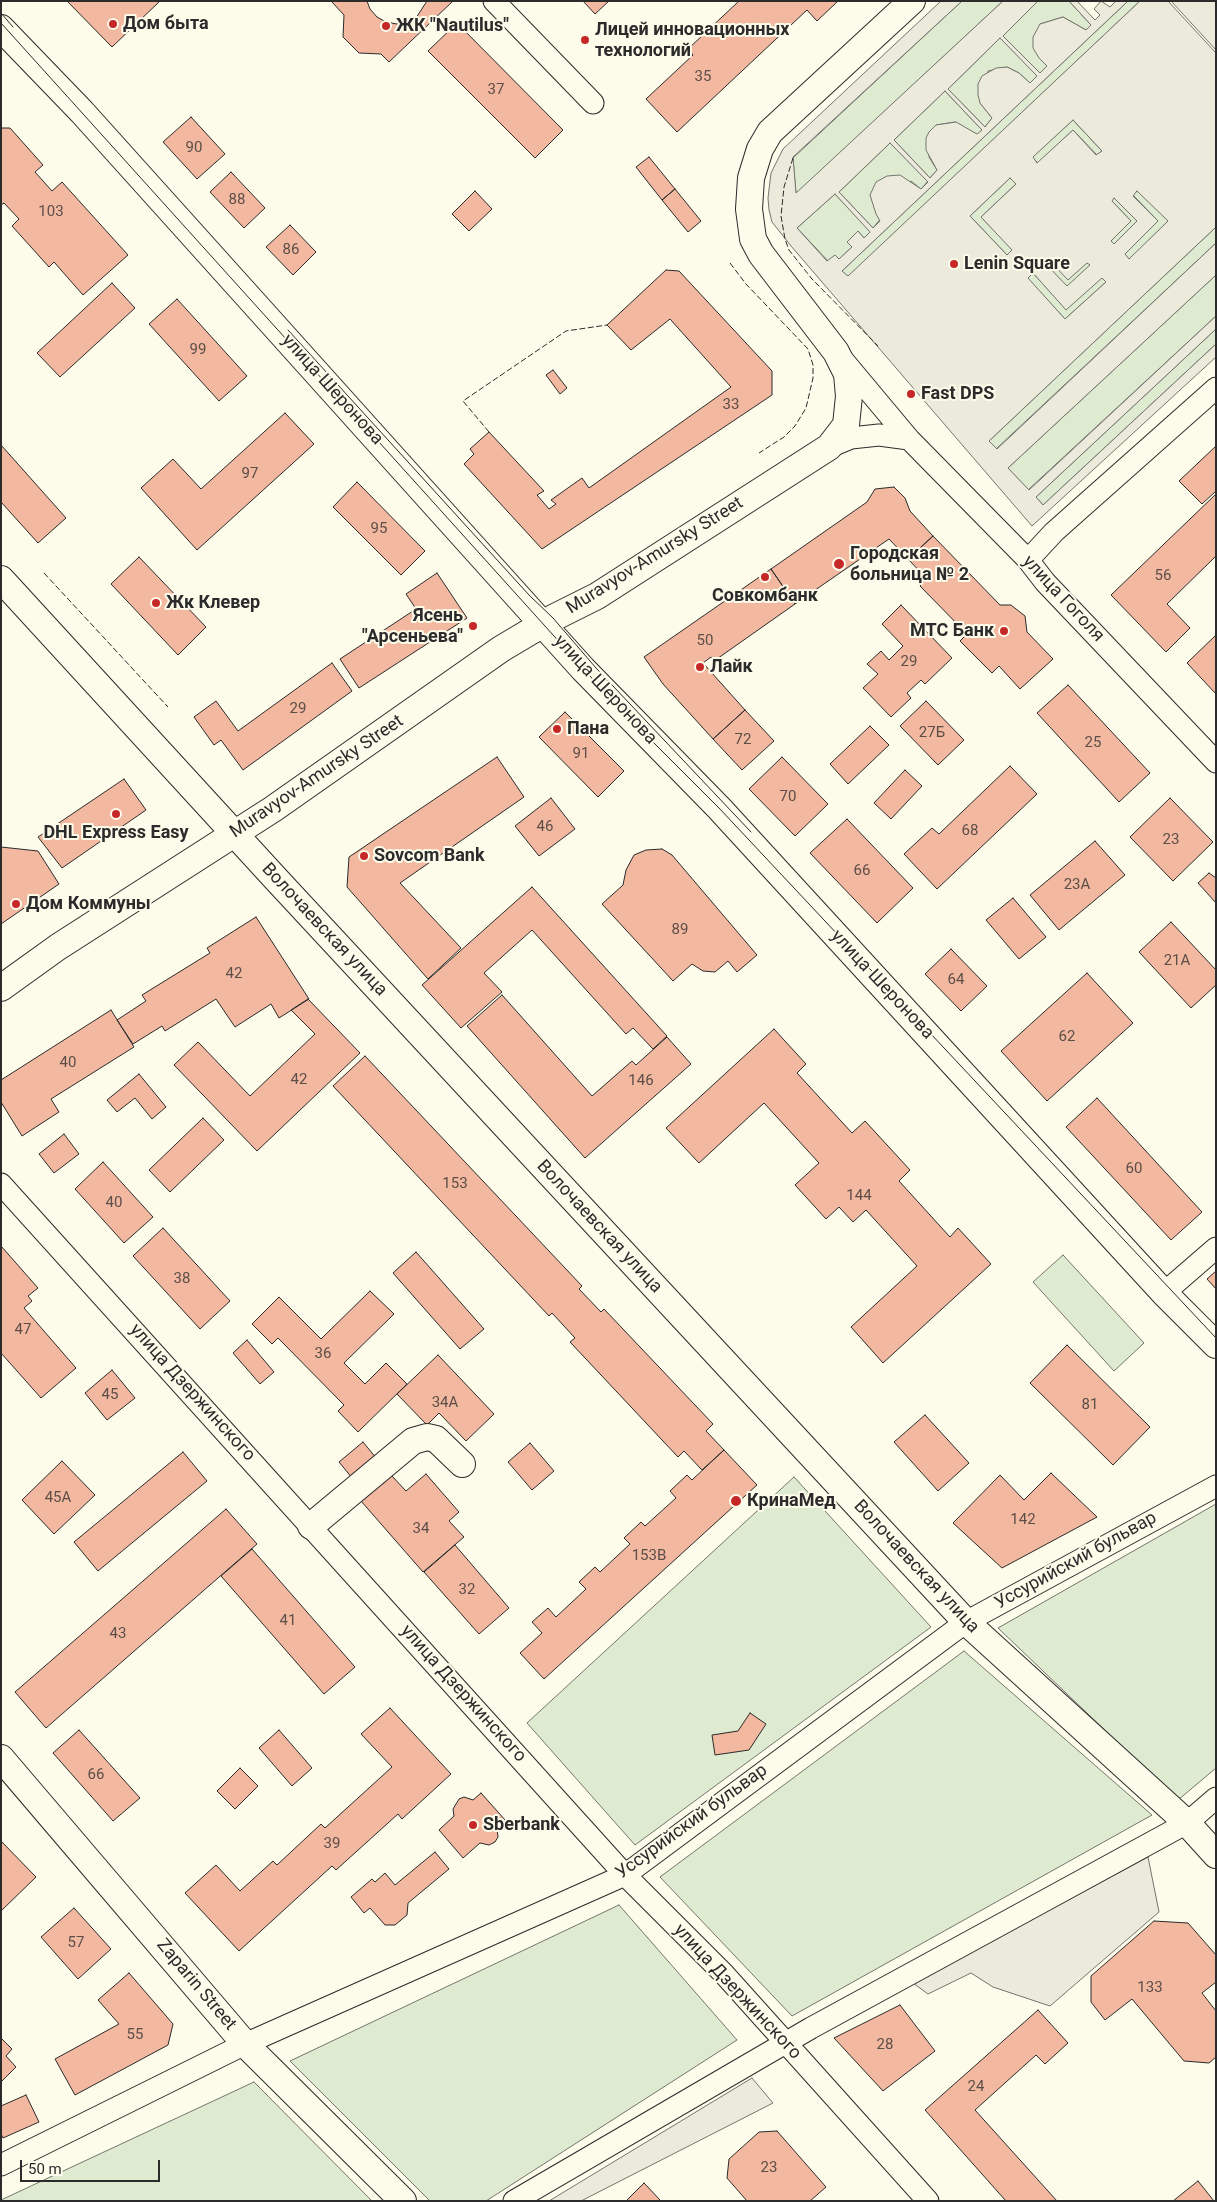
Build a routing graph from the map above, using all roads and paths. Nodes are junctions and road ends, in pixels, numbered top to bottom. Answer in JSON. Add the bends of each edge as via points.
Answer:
{"nodes":[{"id":1,"x":494,"y":1,"type":"edge"},
{"id":2,"x":912,"y":1,"type":"edge"},
{"id":3,"x":1,"y":28,"type":"edge"},
{"id":4,"x":593,"y":103,"type":"dead end"},
{"id":5,"x":836,"y":352,"type":"junction"},
{"id":6,"x":1216,"y":388,"type":"edge"},
{"id":7,"x":909,"y":439,"type":"junction"},
{"id":8,"x":829,"y":447,"type":"junction"},
{"id":9,"x":1028,"y":560,"type":"junction"},
{"id":10,"x":1,"y":579,"type":"edge"},
{"id":11,"x":544,"y":625,"type":"junction"},
{"id":12,"x":1216,"y":762,"type":"edge"},
{"id":13,"x":236,"y":834,"type":"junction"},
{"id":14,"x":1,"y":988,"type":"edge"},
{"id":15,"x":1,"y":1184,"type":"edge"},
{"id":16,"x":1216,"y":1248,"type":"edge"},
{"id":17,"x":1164,"y":1293,"type":"junction"},
{"id":18,"x":1216,"y":1345,"type":"edge"},
{"id":19,"x":462,"y":1464,"type":"dead end"},
{"id":20,"x":1216,"y":1486,"type":"edge"},
{"id":21,"x":311,"y":1526,"type":"junction"},
{"id":22,"x":966,"y":1622,"type":"junction"},
{"id":23,"x":1,"y":1758,"type":"edge"},
{"id":24,"x":1216,"y":1798,"type":"edge"},
{"id":25,"x":1186,"y":1823,"type":"junction"},
{"id":26,"x":1216,"y":1855,"type":"edge"},
{"id":27,"x":625,"y":1874,"type":"junction"},
{"id":28,"x":245,"y":2044,"type":"junction"},
{"id":29,"x":786,"y":2044,"type":"junction"},
{"id":30,"x":1,"y":2165,"type":"edge"},
{"id":31,"x":403,"y":2201,"type":"edge"},
{"id":32,"x":514,"y":2201,"type":"edge"},
{"id":33,"x":928,"y":2201,"type":"edge"}],
"edges":[{"from":1,"to":4,"type":"street"},
{"from":2,"to":5,"type":"main road","name":"Muravyov-Amursky Street","via":[[770,132],[760,149],[751,178],[749,209],[753,239]]},
{"from":3,"to":11,"type":"main road","name":"улица Шеронова","via":[[82,112]]},
{"from":5,"to":7,"type":"street","name":"улица Гоголя"},
{"from":5,"to":8,"type":"main road","name":"Muravyov-Amursky Street","via":[[847,374],[849,396],[846,425]]},
{"from":6,"to":9,"type":"street","via":[[1054,532]]},
{"from":7,"to":8,"type":"street","via":[[879,435],[851,438]]},
{"from":7,"to":9,"type":"street","name":"улица Гоголя"},
{"from":8,"to":11,"type":"main road","name":"Muravyov-Amursky Street","via":[[597,596]]},
{"from":9,"to":12,"type":"street","name":"улица Гоголя","via":[[1045,582]]},
{"from":10,"to":13,"type":"main road","name":"Волочаевская улица"},
{"from":11,"to":13,"type":"main road","name":"Muravyov-Amursky Street","via":[[501,649]]},
{"from":11,"to":17,"type":"main road","name":"улица Шеронова","via":[[719,808]]},
{"from":13,"to":14,"type":"main road","name":"Muravyov-Amursky Street","via":[[58,947]]},
{"from":13,"to":22,"type":"main road","name":"Волочаевская улица"},
{"from":15,"to":21,"type":"street","name":"улица Дзержинского"},
{"from":16,"to":17,"type":"street"},
{"from":17,"to":18,"type":"main road","name":"улица Шеронова"},
{"from":19,"to":21,"type":"main road","via":[[436,1439],[427,1437],[413,1441]]},
{"from":20,"to":22,"type":"street","name":"Уссурийский бульвар"},
{"from":21,"to":27,"type":"street","name":"улица Дзержинского"},
{"from":22,"to":25,"type":"main road","name":"Волочаевская улица"},
{"from":22,"to":27,"type":"street","name":"Уссурийский бульвар"},
{"from":23,"to":28,"type":"main road","name":"Zaparin Street"},
{"from":24,"to":25,"type":"street"},
{"from":25,"to":26,"type":"main road","name":"Волочаевская улица"},
{"from":25,"to":29,"type":"street"},
{"from":27,"to":28,"type":"street","name":"Уссурийский бульвар"},
{"from":27,"to":29,"type":"street","name":"улица Дзержинского","via":[[724,1974]]},
{"from":28,"to":30,"type":"street","name":"Уссурийский бульвар"},
{"from":28,"to":31,"type":"main road","name":"Zaparin Street"},
{"from":29,"to":32,"type":"street"},
{"from":29,"to":33,"type":"street","name":"улица Дзержинского"}]}
